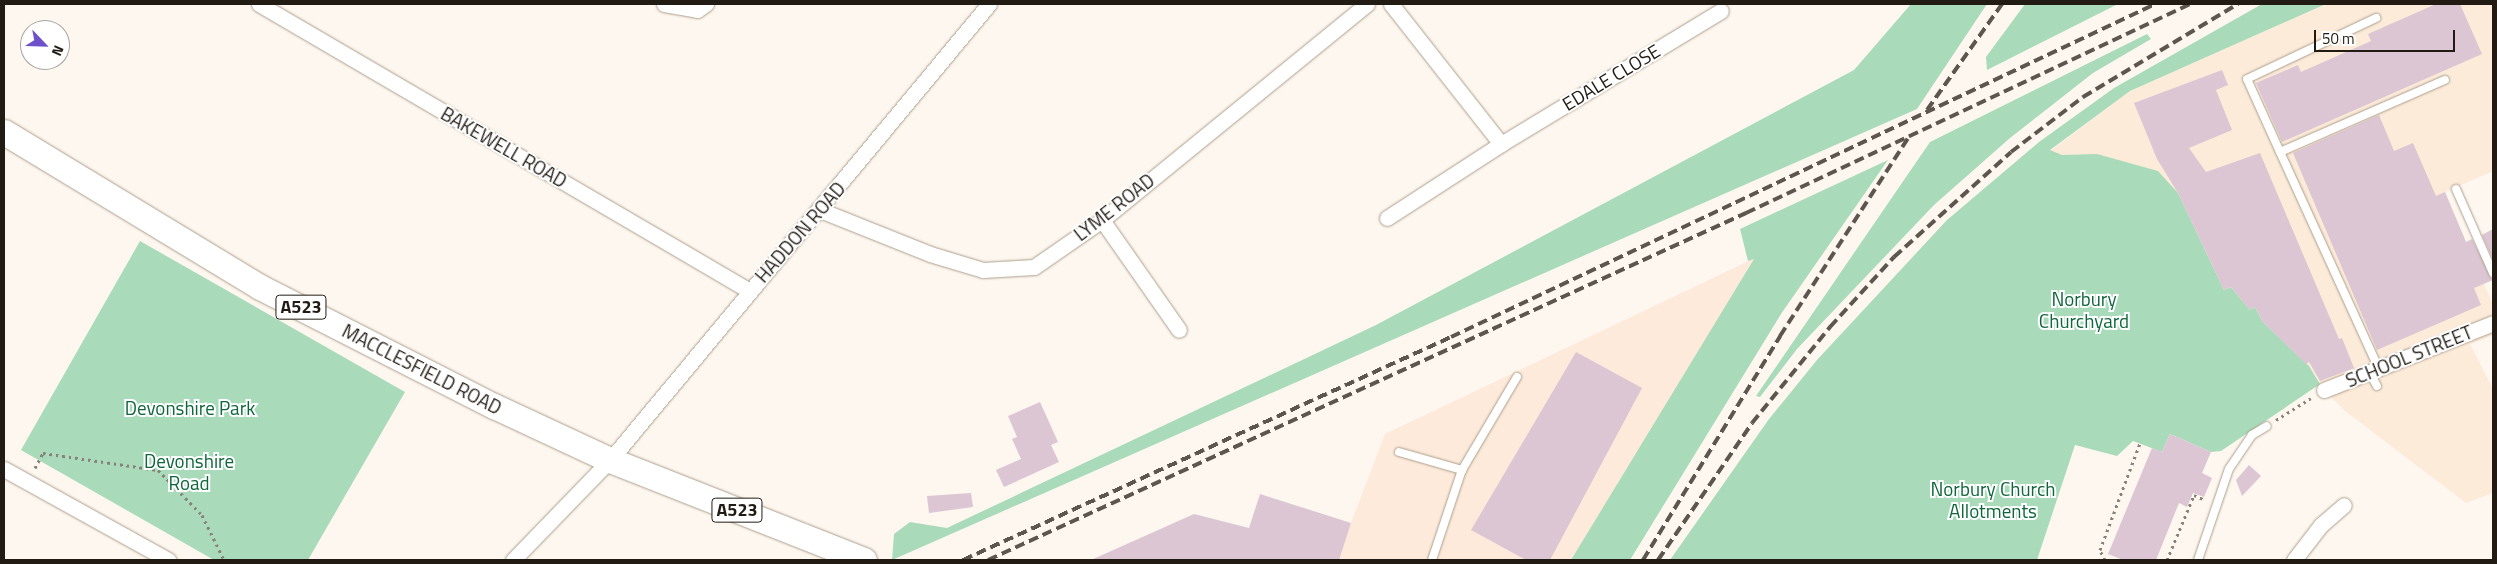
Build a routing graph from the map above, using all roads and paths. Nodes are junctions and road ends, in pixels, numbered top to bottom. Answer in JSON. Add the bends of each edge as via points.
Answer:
{"nodes":[{"id":1,"x":259,"y":4,"type":"edge"},
{"id":2,"x":664,"y":4,"type":"edge"},
{"id":3,"x":706,"y":4,"type":"edge"},
{"id":4,"x":989,"y":4,"type":"edge"},
{"id":5,"x":1367,"y":4,"type":"edge"},
{"id":6,"x":1391,"y":4,"type":"edge"},
{"id":7,"x":1720,"y":11,"type":"dead end"},
{"id":8,"x":2376,"y":18,"type":"dead end"},
{"id":9,"x":2445,"y":80,"type":"dead end"},
{"id":10,"x":4,"y":132,"type":"edge"},
{"id":11,"x":1501,"y":144,"type":"junction"},
{"id":12,"x":2280,"y":152,"type":"junction"},
{"id":13,"x":2456,"y":189,"type":"dead end"},
{"id":14,"x":820,"y":210,"type":"junction"},
{"id":15,"x":1388,"y":218,"type":"dead end"},
{"id":16,"x":1102,"y":220,"type":"junction"},
{"id":17,"x":2493,"y":272,"type":"edge"},
{"id":18,"x":750,"y":291,"type":"junction"},
{"id":19,"x":2493,"y":323,"type":"edge"},
{"id":20,"x":1179,"y":330,"type":"dead end"},
{"id":21,"x":2373,"y":369,"type":"junction"},
{"id":22,"x":1517,"y":377,"type":"dead end"},
{"id":23,"x":2377,"y":386,"type":"dead end"},
{"id":24,"x":2324,"y":390,"type":"joint"},
{"id":25,"x":2267,"y":426,"type":"joint"},
{"id":26,"x":2140,"y":443,"type":"dead end"},
{"id":27,"x":1398,"y":452,"type":"dead end"},
{"id":28,"x":610,"y":460,"type":"junction"},
{"id":29,"x":4,"y":469,"type":"edge"},
{"id":30,"x":1462,"y":470,"type":"junction"},
{"id":31,"x":27,"y":482,"type":"junction"},
{"id":32,"x":2216,"y":505,"type":"junction"},
{"id":33,"x":2344,"y":505,"type":"dead end"},
{"id":34,"x":168,"y":560,"type":"edge"},
{"id":35,"x":224,"y":560,"type":"edge"},
{"id":36,"x":513,"y":560,"type":"edge"},
{"id":37,"x":864,"y":560,"type":"edge"},
{"id":38,"x":1432,"y":560,"type":"edge"},
{"id":39,"x":2105,"y":560,"type":"edge"},
{"id":40,"x":2167,"y":560,"type":"edge"},
{"id":41,"x":2198,"y":560,"type":"edge"},
{"id":42,"x":2294,"y":560,"type":"edge"}],
"edges":[{"from":1,"to":18,"type":"street","name":"BAKEWELL ROAD"},
{"from":2,"to":3,"type":"street","via":[[697,10]]},
{"from":4,"to":14,"type":"street","name":"HADDON ROAD"},
{"from":5,"to":16,"type":"street","name":"LYME ROAD"},
{"from":6,"to":11,"type":"street"},
{"from":7,"to":11,"type":"street","name":"EDALE CLOSE"},
{"from":8,"to":12,"type":"lane","via":[[2247,79]]},
{"from":9,"to":12,"type":"lane"},
{"from":10,"to":28,"type":"highway","name":"MACCLESFIELD ROAD","number":"A523","via":[[260,287],[494,406]]},
{"from":11,"to":15,"type":"street","name":"EDALE CLOSE"},
{"from":12,"to":21,"type":"lane"},
{"from":13,"to":17,"type":"lane"},
{"from":14,"to":16,"type":"street","name":"LYME ROAD","via":[[930,254],[983,270],[1034,268]]},
{"from":14,"to":18,"type":"street","name":"HADDON ROAD"},
{"from":16,"to":20,"type":"street"},
{"from":18,"to":28,"type":"street","name":"HADDON ROAD"},
{"from":19,"to":21,"type":"street","name":"SCHOOL STREET","via":[[2461,341]]},
{"from":21,"to":23,"type":"lane"},
{"from":21,"to":24,"type":"street","name":"SCHOOL STREET"},
{"from":22,"to":30,"type":"lane"},
{"from":24,"to":25,"type":"path"},
{"from":25,"to":32,"type":"lane","via":[[2252,435],[2238,453]]},
{"from":26,"to":39,"type":"path","via":[[2100,550]]},
{"from":27,"to":30,"type":"lane"},
{"from":28,"to":36,"type":"street","name":"HADDON ROAD"},
{"from":28,"to":37,"type":"highway","name":"MACCLESFIELD ROAD","number":"A523"},
{"from":29,"to":31,"type":"street"},
{"from":30,"to":38,"type":"lane"},
{"from":31,"to":34,"type":"street"},
{"from":31,"to":35,"type":"path","via":[[43,453],[158,470],[202,515]]},
{"from":32,"to":40,"type":"path","via":[[2194,496]]},
{"from":32,"to":41,"type":"lane"},
{"from":33,"to":42,"type":"street","via":[[2321,524]]}]}
